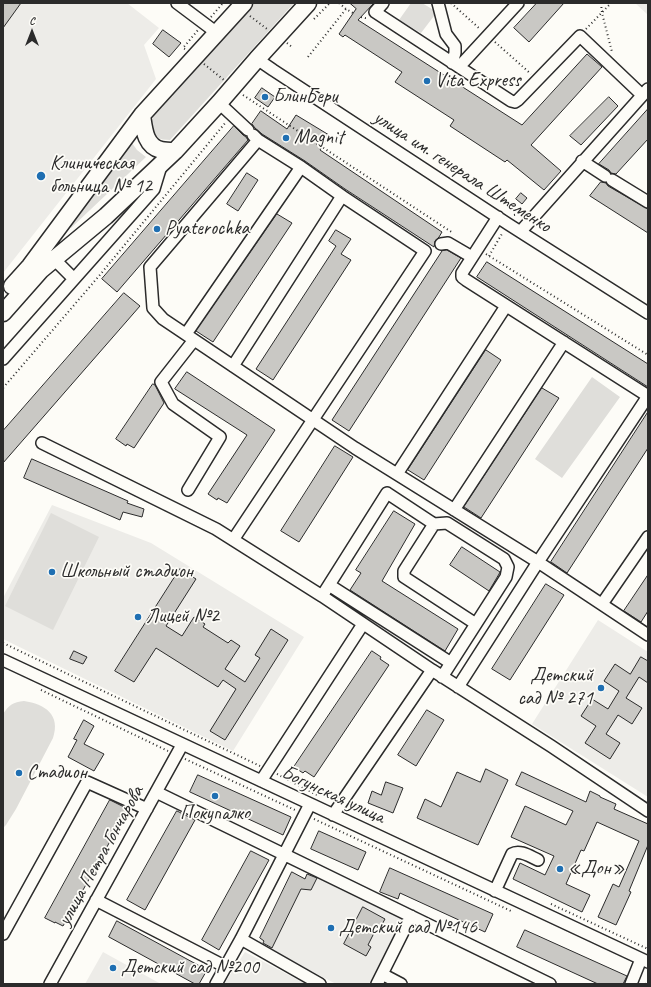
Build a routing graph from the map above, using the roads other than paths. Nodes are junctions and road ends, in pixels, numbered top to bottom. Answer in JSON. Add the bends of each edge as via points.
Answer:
{"nodes":[{"id":1,"x":177,"y":3,"type":"edge"},
{"id":2,"x":308,"y":3,"type":"edge"},
{"id":3,"x":383,"y":3,"type":"edge"},
{"id":4,"x":438,"y":3,"type":"edge"},
{"id":5,"x":518,"y":3,"type":"edge"},
{"id":6,"x":242,"y":6,"type":"edge"},
{"id":7,"x":217,"y":33,"type":"junction"},
{"id":8,"x":257,"y":59,"type":"junction"},
{"id":9,"x":455,"y":65,"type":"junction"},
{"id":10,"x":645,"y":92,"type":"edge"},
{"id":11,"x":220,"y":103,"type":"junction"},
{"id":12,"x":142,"y":115,"type":"junction"},
{"id":13,"x":253,"y":135,"type":"junction"},
{"id":14,"x":175,"y":151,"type":"junction"},
{"id":15,"x":582,"y":162,"type":"junction"},
{"id":16,"x":161,"y":164,"type":"junction"},
{"id":17,"x":301,"y":167,"type":"junction"},
{"id":18,"x":342,"y":196,"type":"junction"},
{"id":19,"x":648,"y":202,"type":"edge"},
{"id":20,"x":498,"y":217,"type":"junction"},
{"id":21,"x":521,"y":231,"type":"junction"},
{"id":22,"x":425,"y":251,"type":"junction"},
{"id":23,"x":474,"y":253,"type":"junction"},
{"id":24,"x":54,"y":259,"type":"junction"},
{"id":25,"x":74,"y":278,"type":"junction"},
{"id":26,"x":3,"y":296,"type":"edge"},
{"id":27,"x":506,"y":306,"type":"junction"},
{"id":28,"x":3,"y":313,"type":"edge"},
{"id":29,"x":648,"y":313,"type":"edge"},
{"id":30,"x":190,"y":337,"type":"junction"},
{"id":31,"x":564,"y":342,"type":"junction"},
{"id":32,"x":3,"y":359,"type":"edge"},
{"id":33,"x":233,"y":366,"type":"junction"},
{"id":34,"x":648,"y":396,"type":"edge"},
{"id":35,"x":313,"y":420,"type":"junction"},
{"id":36,"x":42,"y":443,"type":"dead end"},
{"id":37,"x":397,"y":474,"type":"junction"},
{"id":38,"x":188,"y":490,"type":"dead end"},
{"id":39,"x":454,"y":510,"type":"junction"},
{"id":40,"x":434,"y":524,"type":"junction"},
{"id":41,"x":648,"y":537,"type":"edge"},
{"id":42,"x":233,"y":540,"type":"junction"},
{"id":43,"x":538,"y":562,"type":"junction"},
{"id":44,"x":329,"y":585,"type":"junction"},
{"id":45,"x":322,"y":596,"type":"junction"},
{"id":46,"x":602,"y":604,"type":"junction"},
{"id":47,"x":363,"y":624,"type":"junction"},
{"id":48,"x":476,"y":624,"type":"junction"},
{"id":49,"x":648,"y":635,"type":"edge"},
{"id":50,"x":3,"y":660,"type":"edge"},
{"id":51,"x":451,"y":663,"type":"junction"},
{"id":52,"x":432,"y":670,"type":"junction"},
{"id":53,"x":442,"y":676,"type":"junction"},
{"id":54,"x":458,"y":687,"type":"junction"},
{"id":55,"x":182,"y":745,"type":"junction"},
{"id":56,"x":262,"y":781,"type":"junction"},
{"id":57,"x":156,"y":792,"type":"junction"},
{"id":58,"x":147,"y":809,"type":"junction"},
{"id":59,"x":307,"y":809,"type":"junction"},
{"id":60,"x":648,"y":811,"type":"edge"},
{"id":61,"x":333,"y":815,"type":"junction"},
{"id":62,"x":284,"y":855,"type":"junction"},
{"id":63,"x":538,"y":860,"type":"dead end"},
{"id":64,"x":495,"y":891,"type":"junction"},
{"id":65,"x":96,"y":900,"type":"junction"},
{"id":66,"x":411,"y":916,"type":"junction"},
{"id":67,"x":3,"y":934,"type":"edge"},
{"id":68,"x":241,"y":940,"type":"junction"},
{"id":69,"x":645,"y":961,"type":"edge"},
{"id":70,"x":226,"y":967,"type":"junction"},
{"id":71,"x":379,"y":979,"type":"edge"},
{"id":72,"x":50,"y":984,"type":"edge"},
{"id":73,"x":216,"y":984,"type":"edge"},
{"id":74,"x":320,"y":984,"type":"edge"},
{"id":75,"x":401,"y":984,"type":"edge"},
{"id":76,"x":550,"y":984,"type":"edge"},
{"id":77,"x":631,"y":984,"type":"edge"}],
"edges":[{"from":1,"to":7,"type":"street"},
{"from":2,"to":8,"type":"highway"},
{"from":3,"to":9,"type":"street","via":[[374,12]]},
{"from":4,"to":9,"type":"street","via":[[446,34],[455,46]]},
{"from":5,"to":9,"type":"street"},
{"from":6,"to":7,"type":"highway"},
{"from":7,"to":12,"type":"highway","via":[[189,52]]},
{"from":8,"to":11,"type":"highway"},
{"from":8,"to":20,"type":"street","name":"улица им. генерала Штеменко"},
{"from":9,"to":10,"type":"street","via":[[515,102],[580,36],[618,73]]},
{"from":10,"to":15,"type":"street"},
{"from":11,"to":13,"type":"street"},
{"from":11,"to":14,"type":"highway"},
{"from":12,"to":14,"type":"highway","via":[[145,135],[151,145],[161,150]]},
{"from":12,"to":26,"type":"highway","via":[[30,266]]},
{"from":13,"to":17,"type":"street"},
{"from":13,"to":30,"type":"street","via":[[150,268],[153,308],[162,319]]},
{"from":14,"to":16,"type":"highway"},
{"from":15,"to":19,"type":"street"},
{"from":15,"to":21,"type":"street"},
{"from":16,"to":24,"type":"highway","via":[[106,216]]},
{"from":16,"to":25,"type":"street","via":[[154,189]]},
{"from":17,"to":18,"type":"street"},
{"from":17,"to":30,"type":"street"},
{"from":18,"to":22,"type":"street"},
{"from":18,"to":33,"type":"street"},
{"from":20,"to":21,"type":"street","name":"улица им. генерала Штеменко"},
{"from":20,"to":23,"type":"street"},
{"from":21,"to":29,"type":"street","name":"улица им. генерала Штеменко"},
{"from":22,"to":23,"type":"street","via":[[432,251],[448,243]]},
{"from":22,"to":35,"type":"street"},
{"from":23,"to":27,"type":"street","via":[[462,277]]},
{"from":24,"to":25,"type":"street"},
{"from":24,"to":28,"type":"highway"},
{"from":25,"to":32,"type":"street"},
{"from":27,"to":31,"type":"street"},
{"from":27,"to":37,"type":"street"},
{"from":30,"to":33,"type":"street"},
{"from":30,"to":38,"type":"street","via":[[161,382],[173,404],[220,436]]},
{"from":31,"to":34,"type":"street"},
{"from":31,"to":39,"type":"street"},
{"from":33,"to":35,"type":"street"},
{"from":34,"to":43,"type":"street"},
{"from":35,"to":37,"type":"street"},
{"from":35,"to":42,"type":"street"},
{"from":36,"to":42,"type":"street","via":[[216,529]]},
{"from":37,"to":39,"type":"street"},
{"from":39,"to":43,"type":"street"},
{"from":40,"to":44,"type":"street","via":[[387,493]]},
{"from":40,"to":48,"type":"street","via":[[404,571],[404,577]]},
{"from":40,"to":48,"type":"street","via":[[447,523],[504,559],[508,567],[506,577]]},
{"from":41,"to":46,"type":"street"},
{"from":42,"to":45,"type":"street"},
{"from":43,"to":46,"type":"street"},
{"from":43,"to":54,"type":"street"},
{"from":44,"to":45,"type":"street"},
{"from":44,"to":51,"type":"street"},
{"from":45,"to":47,"type":"street"},
{"from":46,"to":49,"type":"street"},
{"from":47,"to":52,"type":"street"},
{"from":47,"to":56,"type":"street"},
{"from":48,"to":51,"type":"street"},
{"from":50,"to":55,"type":"street","name":"Богунская улица"},
{"from":51,"to":53,"type":"street"},
{"from":52,"to":53,"type":"street"},
{"from":52,"to":61,"type":"street"},
{"from":53,"to":54,"type":"street"},
{"from":54,"to":60,"type":"street"},
{"from":55,"to":56,"type":"street","name":"Богунская улица"},
{"from":55,"to":57,"type":"street","name":"улица Петра Гончарова"},
{"from":56,"to":59,"type":"street","name":"Богунская улица"},
{"from":57,"to":58,"type":"street","name":"улица Петра Гончарова"},
{"from":57,"to":62,"type":"street"},
{"from":58,"to":65,"type":"street","name":"улица Петра Гончарова"},
{"from":58,"to":67,"type":"street","via":[[87,782]]},
{"from":59,"to":61,"type":"street","name":"Богунская улица"},
{"from":59,"to":62,"type":"street"},
{"from":61,"to":64,"type":"street","name":"Богунская улица"},
{"from":62,"to":66,"type":"street"},
{"from":62,"to":68,"type":"street"},
{"from":63,"to":64,"type":"street","via":[[521,852],[512,854]]},
{"from":64,"to":69,"type":"street","name":"Богунская улица"},
{"from":65,"to":70,"type":"street"},
{"from":65,"to":72,"type":"street","name":"улица Петра Гончарова"},
{"from":66,"to":71,"type":"street"},
{"from":66,"to":76,"type":"street"},
{"from":68,"to":70,"type":"street"},
{"from":68,"to":74,"type":"street"},
{"from":69,"to":77,"type":"street"},
{"from":70,"to":73,"type":"street"},
{"from":71,"to":75,"type":"street"}]}
